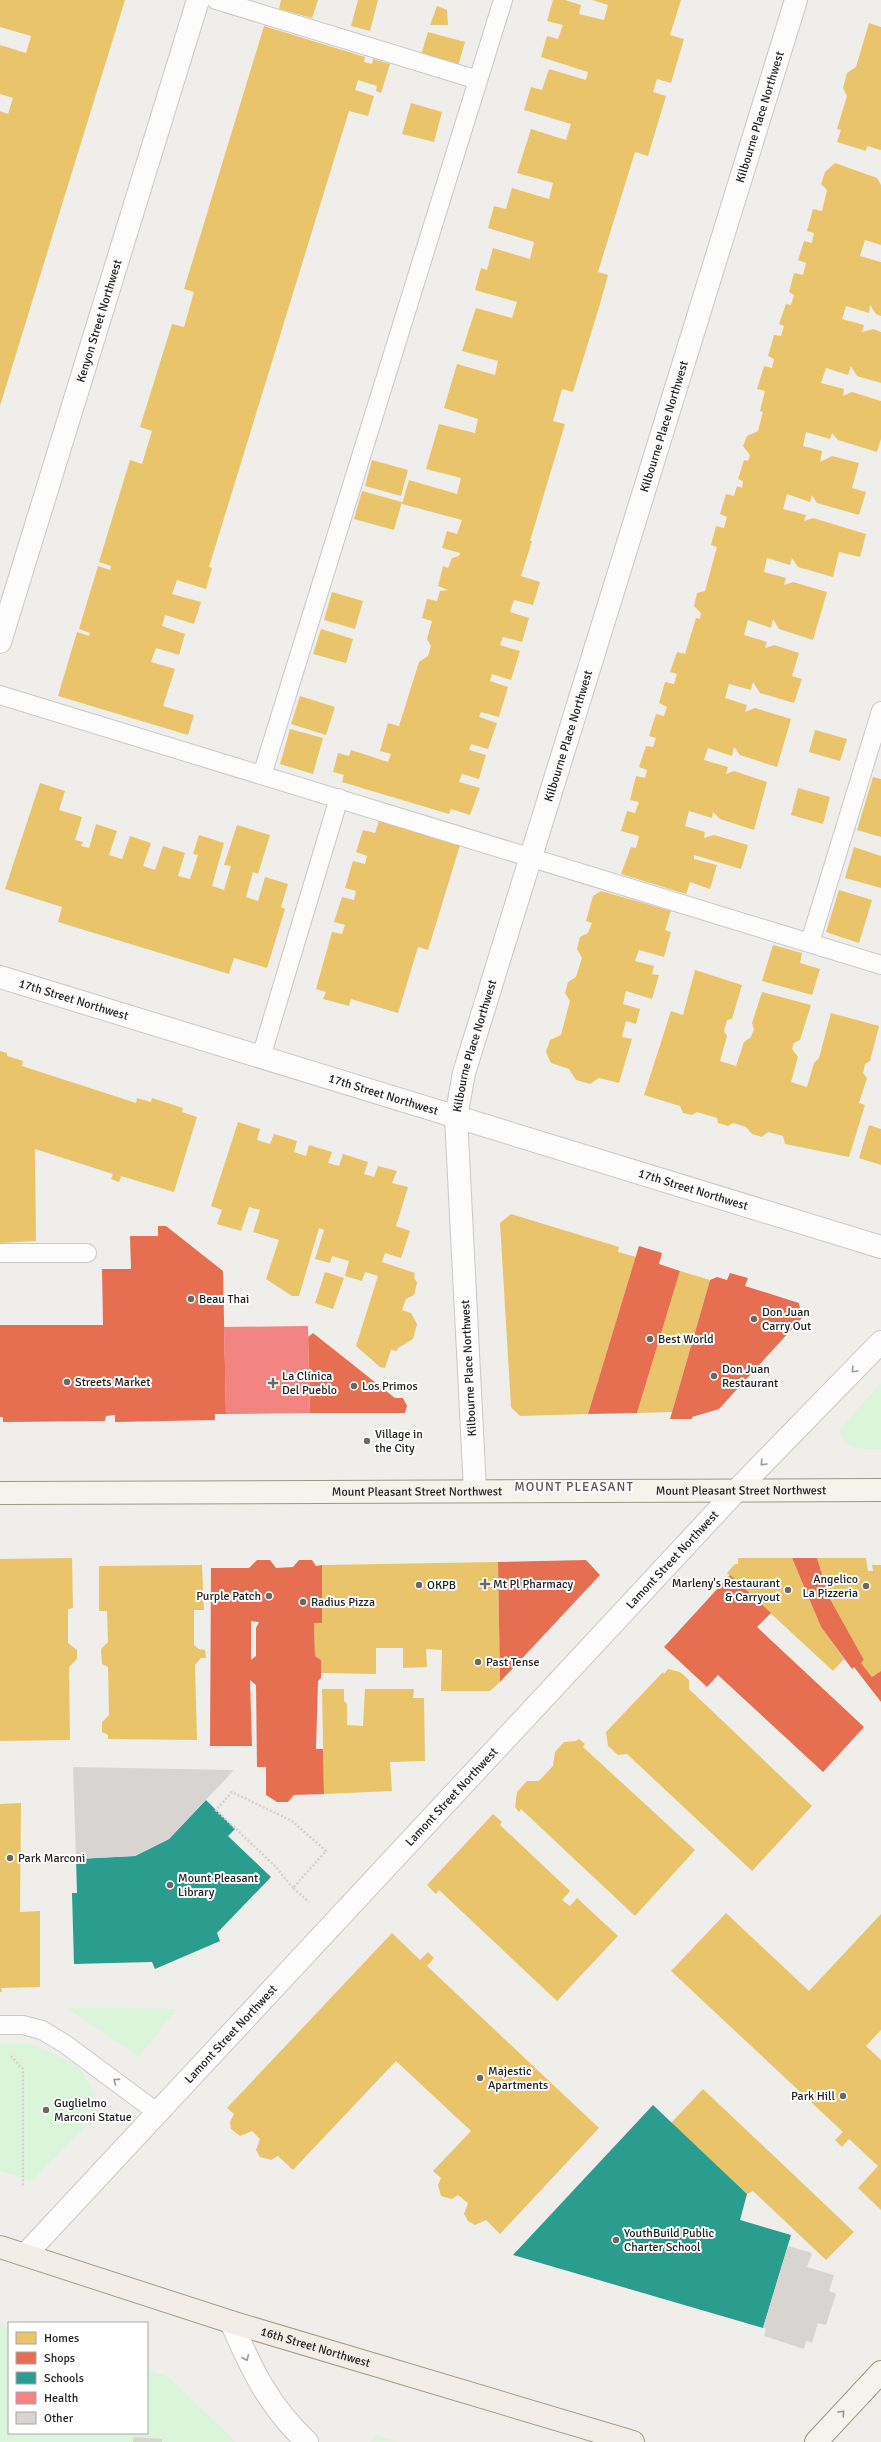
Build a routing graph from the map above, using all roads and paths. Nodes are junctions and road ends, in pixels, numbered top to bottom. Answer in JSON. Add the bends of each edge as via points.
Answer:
{"nodes":[{"id":1,"x":198,"y":0,"type":"edge"},
{"id":2,"x":216,"y":0,"type":"edge"},
{"id":3,"x":504,"y":0,"type":"edge"},
{"id":4,"x":796,"y":0,"type":"edge"},
{"id":5,"x":478,"y":80,"type":"junction"},
{"id":6,"x":0,"y":642,"type":"edge"},
{"id":7,"x":0,"y":695,"type":"edge"},
{"id":8,"x":881,"y":711,"type":"edge"},
{"id":9,"x":262,"y":774,"type":"junction"},
{"id":10,"x":339,"y":798,"type":"junction"},
{"id":11,"x":531,"y":856,"type":"junction"},
{"id":12,"x":810,"y":942,"type":"junction"},
{"id":13,"x":881,"y":965,"type":"edge"},
{"id":14,"x":0,"y":977,"type":"edge"},
{"id":15,"x":261,"y":1057,"type":"junction"},
{"id":16,"x":456,"y":1117,"type":"junction"},
{"id":17,"x":881,"y":1247,"type":"edge"},
{"id":18,"x":0,"y":1253,"type":"edge"},
{"id":19,"x":87,"y":1253,"type":"dead end"},
{"id":20,"x":881,"y":1342,"type":"edge"},
{"id":21,"x":475,"y":1490,"type":"junction"},
{"id":22,"x":737,"y":1490,"type":"junction"},
{"id":23,"x":881,"y":1490,"type":"edge"},
{"id":24,"x":0,"y":1493,"type":"edge"},
{"id":25,"x":293,"y":1888,"type":"junction"},
{"id":26,"x":309,"y":1902,"type":"dead end"},
{"id":27,"x":0,"y":2025,"type":"edge"},
{"id":28,"x":9,"y":2054,"type":"dead end"},
{"id":29,"x":158,"y":2113,"type":"junction"},
{"id":30,"x":23,"y":2187,"type":"dead end"},
{"id":31,"x":0,"y":2247,"type":"edge"},
{"id":32,"x":25,"y":2254,"type":"junction"},
{"id":33,"x":231,"y":2322,"type":"junction"},
{"id":34,"x":881,"y":2372,"type":"edge"},
{"id":35,"x":307,"y":2442,"type":"edge"},
{"id":36,"x":633,"y":2442,"type":"edge"},
{"id":37,"x":816,"y":2442,"type":"edge"}],
"edges":[{"from":1,"to":6,"type":"street","name":"Kenyon Street Northwest"},
{"from":2,"to":5,"type":"lane"},
{"from":3,"to":5,"type":"lane"},
{"from":4,"to":11,"type":"street","name":"Kilbourne Place Northwest"},
{"from":5,"to":9,"type":"lane"},
{"from":7,"to":9,"type":"lane"},
{"from":8,"to":12,"type":"lane"},
{"from":9,"to":10,"type":"lane"},
{"from":10,"to":11,"type":"lane"},
{"from":10,"to":15,"type":"lane"},
{"from":11,"to":12,"type":"lane"},
{"from":11,"to":16,"type":"street","name":"Kilbourne Place Northwest","via":[[464,1073]]},
{"from":12,"to":13,"type":"lane"},
{"from":14,"to":15,"type":"street","name":"17th Street Northwest"},
{"from":15,"to":16,"type":"street","name":"17th Street Northwest"},
{"from":16,"to":17,"type":"street","name":"17th Street Northwest"},
{"from":16,"to":21,"type":"street","name":"Kilbourne Place Northwest"},
{"from":18,"to":19,"type":"lane"},
{"from":20,"to":22,"type":"street","name":"Lamont Street Northwest","one_way":true},
{"from":21,"to":22,"type":"street","name":"Mount Pleasant Street Northwest"},
{"from":21,"to":24,"type":"street","name":"Mount Pleasant Street Northwest"},
{"from":22,"to":23,"type":"street","name":"Mount Pleasant Street Northwest"},
{"from":22,"to":29,"type":"street","name":"Lamont Street Northwest"},
{"from":25,"to":25,"type":"path","via":[[326,1851],[292,1821],[232,1792],[216,1810],[275,1866]]},
{"from":25,"to":26,"type":"path"},
{"from":29,"to":27,"type":"lane","one_way":true,"via":[[42,2030],[23,2025]]},
{"from":28,"to":30,"type":"path","via":[[23,2069]]},
{"from":29,"to":32,"type":"street","name":"Lamont Street Northwest"},
{"from":31,"to":32,"type":"main road","name":"16th Street Northwest"},
{"from":32,"to":33,"type":"main road","name":"16th Street Northwest"},
{"from":33,"to":35,"type":"street","one_way":true,"via":[[251,2370],[272,2405]]},
{"from":33,"to":36,"type":"main road","name":"16th Street Northwest"},
{"from":37,"to":34,"type":"street","one_way":true}]}
